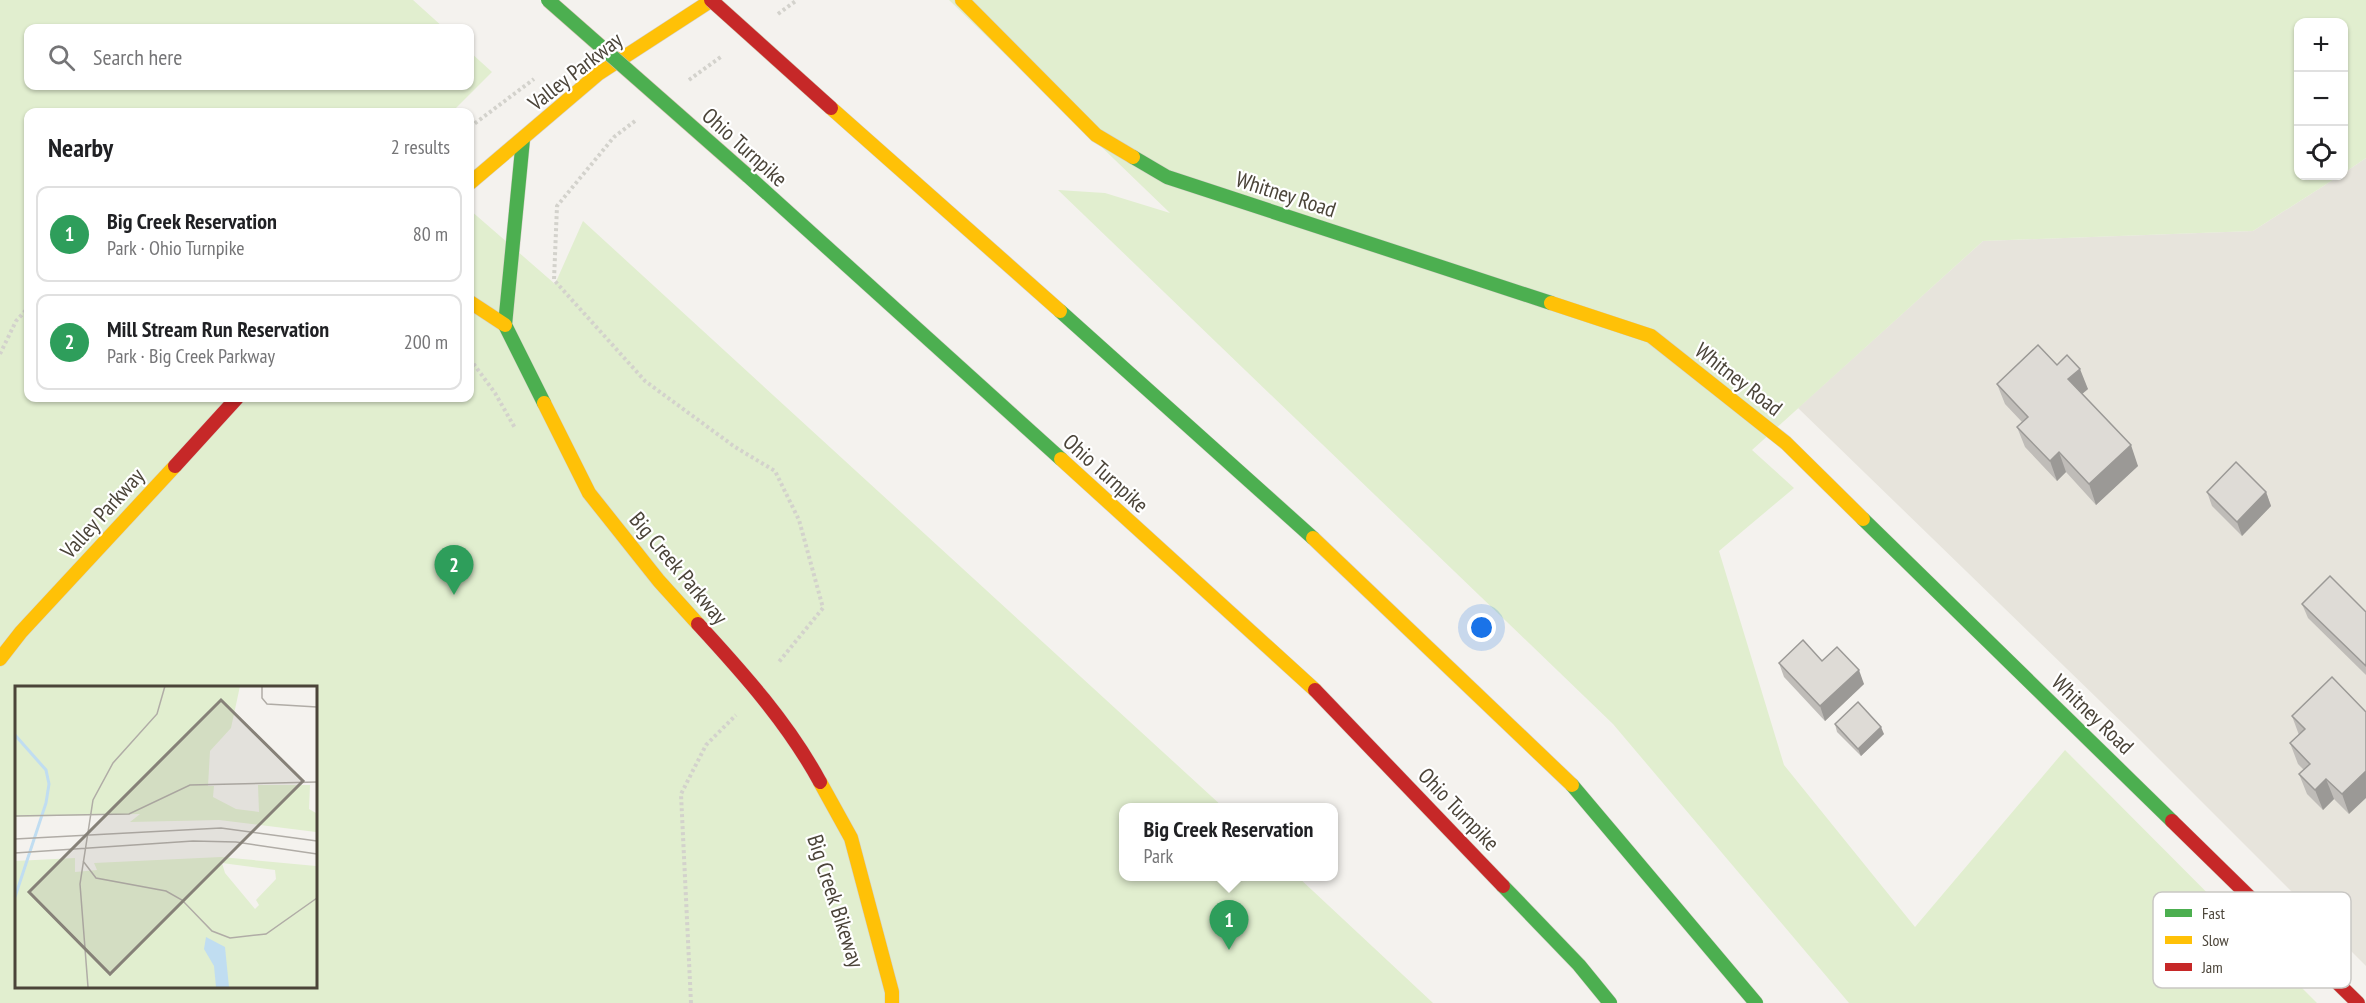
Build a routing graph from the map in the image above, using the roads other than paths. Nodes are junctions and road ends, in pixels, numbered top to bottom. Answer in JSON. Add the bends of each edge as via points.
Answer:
{"nodes":[{"id":1,"x":548,"y":0,"type":"edge"},
{"id":2,"x":711,"y":0,"type":"edge"},
{"id":3,"x":962,"y":0,"type":"edge"},
{"id":4,"x":523,"y":139,"type":"junction"},
{"id":5,"x":474,"y":180,"type":"edge"},
{"id":6,"x":474,"y":305,"type":"edge"},
{"id":7,"x":505,"y":325,"type":"junction"},
{"id":8,"x":233,"y":402,"type":"edge"},
{"id":9,"x":0,"y":659,"type":"edge"},
{"id":10,"x":2245,"y":892,"type":"edge"},
{"id":11,"x":2343,"y":988,"type":"edge"},
{"id":12,"x":892,"y":1003,"type":"edge"},
{"id":13,"x":1610,"y":1003,"type":"edge"},
{"id":14,"x":1756,"y":1003,"type":"edge"},
{"id":15,"x":2358,"y":1003,"type":"edge"}],
"edges":[{"from":1,"to":13,"type":"main road","name":"Ohio Turnpike","bridge":true,"via":[[1323,697],[1579,965]]},
{"from":2,"to":4,"type":"main road","name":"Valley Parkway","via":[[598,74]]},
{"from":2,"to":14,"type":"main road","bridge":true,"via":[[1290,517],[1573,786]]},
{"from":3,"to":10,"type":"main road","name":"Whitney Road","via":[[1096,135],[1167,177],[1651,336],[1786,443]]},
{"from":4,"to":5,"type":"main road","name":"Valley Parkway"},
{"from":4,"to":7,"type":"main road"},
{"from":6,"to":7,"type":"main road"},
{"from":7,"to":12,"type":"main road","name":"Big Creek Parkway","via":[[589,493],[659,581],[757,689],[808,759],[851,838],[874,917]]},
{"from":8,"to":9,"type":"main road","name":"Valley Parkway"},
{"from":11,"to":15,"type":"main road","name":"Whitney Road"}]}
